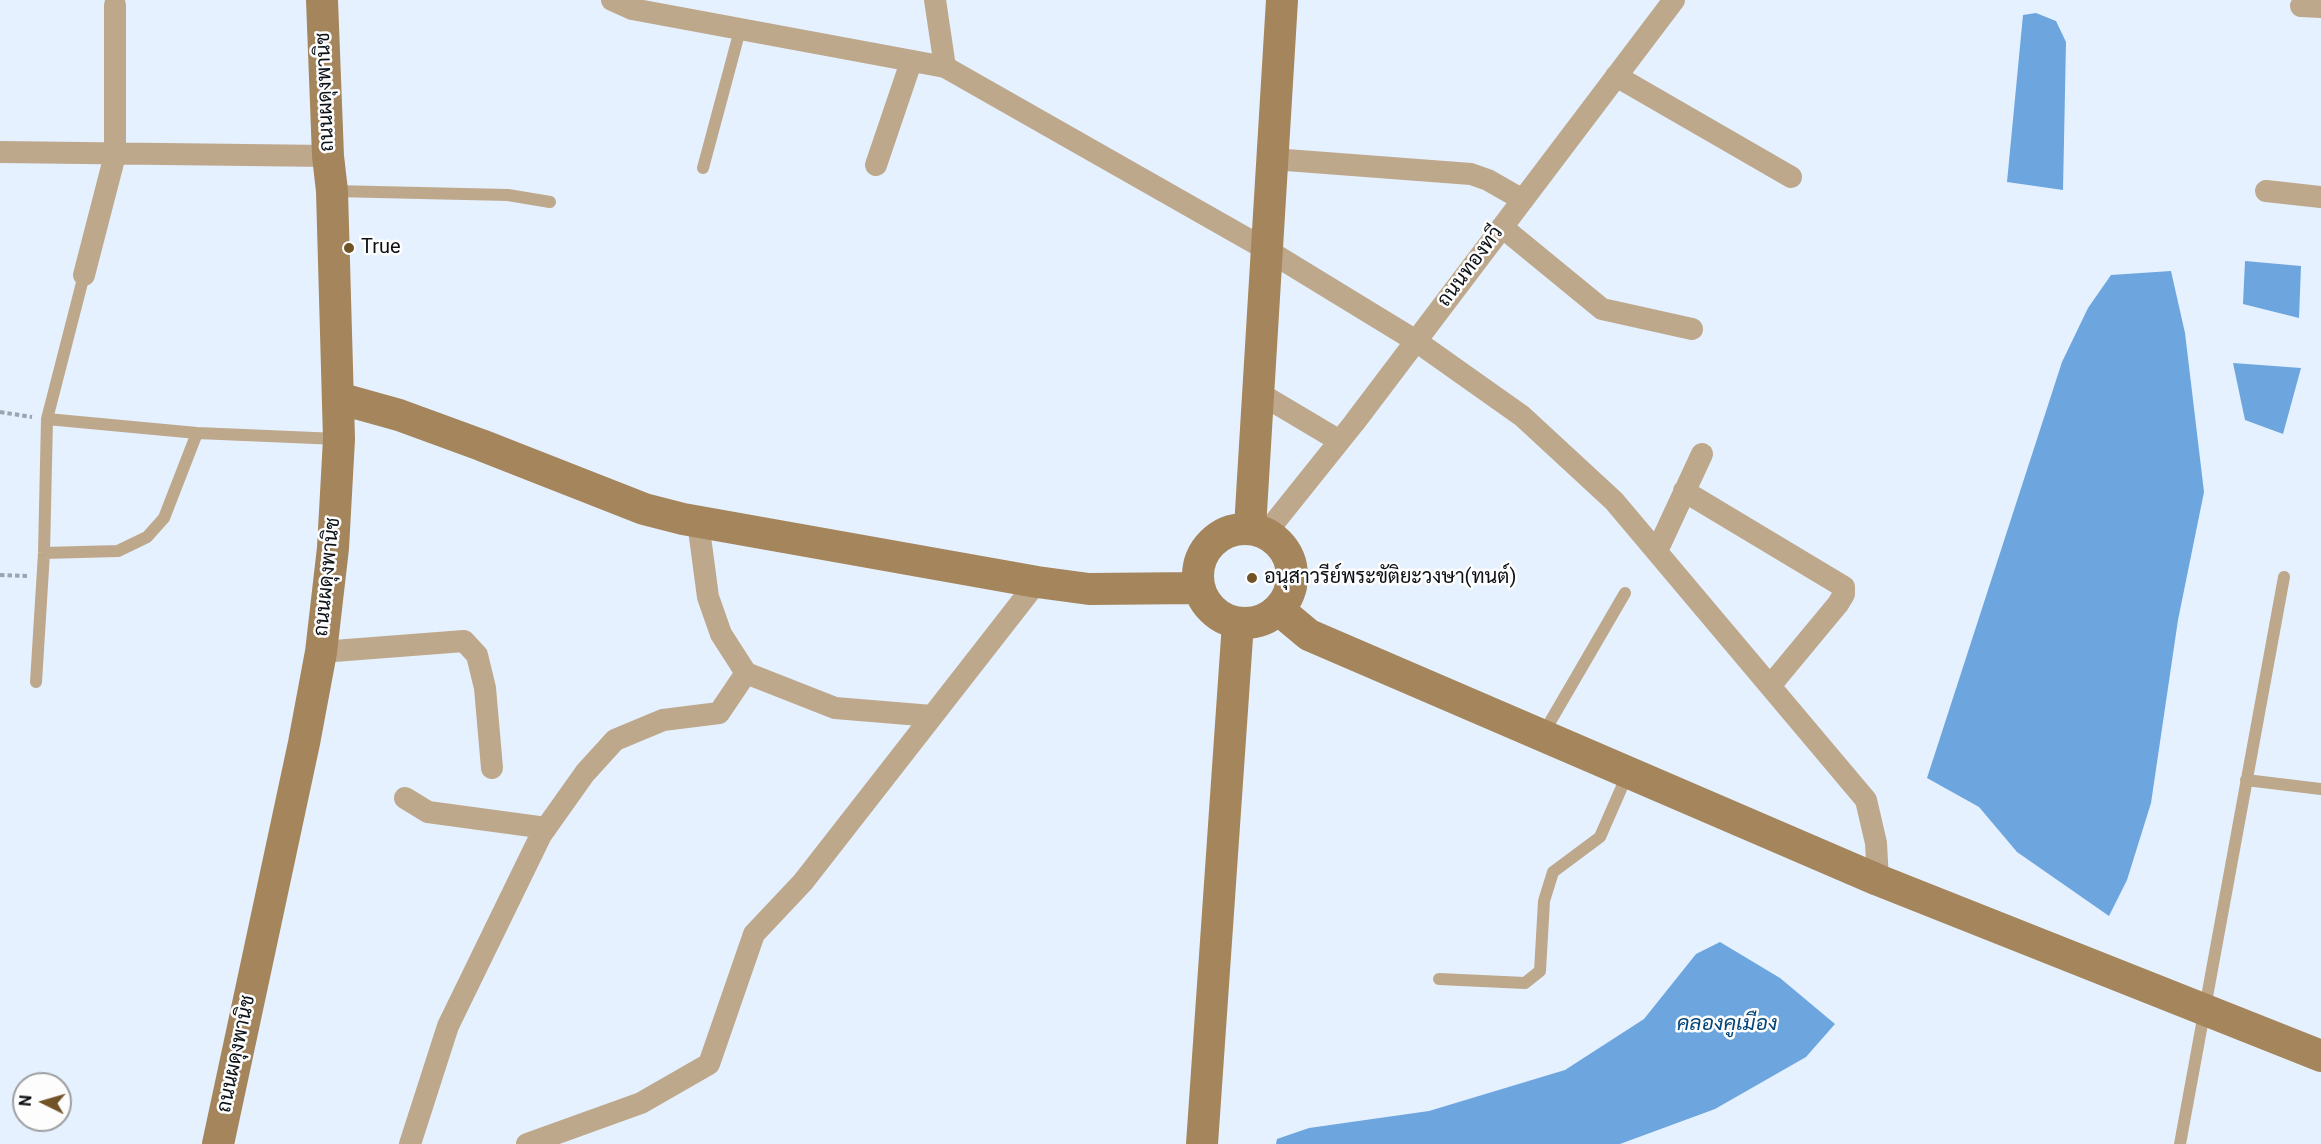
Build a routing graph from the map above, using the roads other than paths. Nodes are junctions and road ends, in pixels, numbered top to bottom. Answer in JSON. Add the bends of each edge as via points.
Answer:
{"nodes":[{"id":1,"x":322,"y":0,"type":"edge"},
{"id":2,"x":612,"y":0,"type":"edge"},
{"id":3,"x":935,"y":0,"type":"edge"},
{"id":4,"x":1282,"y":0,"type":"edge"},
{"id":5,"x":1674,"y":0,"type":"edge"},
{"id":6,"x":116,"y":5,"type":"dead end"},
{"id":7,"x":740,"y":30,"type":"junction"},
{"id":8,"x":911,"y":62,"type":"junction"},
{"id":9,"x":945,"y":67,"type":"junction"},
{"id":10,"x":1616,"y":76,"type":"junction"},
{"id":11,"x":0,"y":152,"type":"edge"},
{"id":12,"x":115,"y":155,"type":"junction"},
{"id":13,"x":328,"y":156,"type":"junction"},
{"id":14,"x":1273,"y":159,"type":"junction"},
{"id":15,"x":876,"y":165,"type":"dead end"},
{"id":16,"x":703,"y":168,"type":"dead end"},
{"id":17,"x":1791,"y":177,"type":"dead end"},
{"id":18,"x":332,"y":191,"type":"junction"},
{"id":19,"x":2266,"y":191,"type":"dead end"},
{"id":20,"x":2321,"y":197,"type":"edge"},
{"id":21,"x":1523,"y":200,"type":"junction"},
{"id":22,"x":550,"y":202,"type":"dead end"},
{"id":23,"x":1502,"y":227,"type":"junction"},
{"id":24,"x":1267,"y":250,"type":"junction"},
{"id":25,"x":84,"y":275,"type":"joint"},
{"id":26,"x":1692,"y":329,"type":"dead end"},
{"id":27,"x":1416,"y":341,"type":"junction"},
{"id":28,"x":1258,"y":393,"type":"junction"},
{"id":29,"x":338,"y":398,"type":"junction"},
{"id":30,"x":47,"y":419,"type":"junction"},
{"id":31,"x":197,"y":433,"type":"junction"},
{"id":32,"x":339,"y":439,"type":"junction"},
{"id":33,"x":1338,"y":440,"type":"junction"},
{"id":34,"x":1702,"y":454,"type":"dead end"},
{"id":35,"x":1684,"y":491,"type":"junction"},
{"id":36,"x":698,"y":522,"type":"junction"},
{"id":37,"x":1258,"y":530,"type":"junction"},
{"id":38,"x":1657,"y":551,"type":"junction"},
{"id":39,"x":44,"y":553,"type":"junction"},
{"id":40,"x":2284,"y":577,"type":"dead end"},
{"id":41,"x":1038,"y":582,"type":"junction"},
{"id":42,"x":1199,"y":588,"type":"junction"},
{"id":43,"x":1625,"y":593,"type":"dead end"},
{"id":44,"x":1279,"y":610,"type":"junction"},
{"id":45,"x":1238,"y":623,"type":"junction"},
{"id":46,"x":321,"y":652,"type":"junction"},
{"id":47,"x":746,"y":673,"type":"junction"},
{"id":48,"x":36,"y":682,"type":"dead end"},
{"id":49,"x":1770,"y":686,"type":"junction"},
{"id":50,"x":932,"y":716,"type":"junction"},
{"id":51,"x":1542,"y":735,"type":"junction"},
{"id":52,"x":492,"y":768,"type":"dead end"},
{"id":53,"x":1628,"y":772,"type":"junction"},
{"id":54,"x":2246,"y":780,"type":"junction"},
{"id":55,"x":2321,"y":789,"type":"edge"},
{"id":56,"x":405,"y":798,"type":"dead end"},
{"id":57,"x":546,"y":828,"type":"junction"},
{"id":58,"x":1878,"y":880,"type":"junction"},
{"id":59,"x":1439,"y":979,"type":"dead end"},
{"id":60,"x":2203,"y":1009,"type":"junction"},
{"id":61,"x":2321,"y":1056,"type":"edge"},
{"id":62,"x":218,"y":1144,"type":"edge"},
{"id":63,"x":410,"y":1144,"type":"edge"},
{"id":64,"x":527,"y":1144,"type":"edge"},
{"id":65,"x":1202,"y":1144,"type":"edge"},
{"id":66,"x":2180,"y":1144,"type":"edge"}],
"edges":[{"from":1,"to":13,"type":"street","name":"ถนนผดุงพานิช"},
{"from":2,"to":7,"type":"street","via":[[633,9]]},
{"from":3,"to":9,"type":"street"},
{"from":4,"to":14,"type":"street"},
{"from":5,"to":10,"type":"street","name":"ถนนทองทวี"},
{"from":6,"to":12,"type":"street"},
{"from":7,"to":8,"type":"street"},
{"from":7,"to":16,"type":"lane"},
{"from":8,"to":9,"type":"street"},
{"from":8,"to":15,"type":"street"},
{"from":9,"to":24,"type":"street"},
{"from":10,"to":17,"type":"street"},
{"from":10,"to":21,"type":"street","name":"ถนนทองทวี"},
{"from":11,"to":12,"type":"street"},
{"from":12,"to":13,"type":"street"},
{"from":12,"to":25,"type":"street"},
{"from":13,"to":18,"type":"street","name":"ถนนผดุงพานิช"},
{"from":14,"to":21,"type":"street","via":[[1471,174]]},
{"from":14,"to":24,"type":"street"},
{"from":18,"to":22,"type":"lane","via":[[507,195]]},
{"from":18,"to":29,"type":"street","name":"ถนนผดุงพานิช"},
{"from":19,"to":20,"type":"street"},
{"from":21,"to":23,"type":"street","name":"ถนนทองทวี"},
{"from":23,"to":26,"type":"street","via":[[1602,309]]},
{"from":23,"to":27,"type":"street","name":"ถนนทองทวี"},
{"from":24,"to":27,"type":"street"},
{"from":24,"to":28,"type":"street"},
{"from":25,"to":30,"type":"lane"},
{"from":27,"to":33,"type":"street","name":"ถนนทองทวี"},
{"from":27,"to":38,"type":"street","via":[[1522,416],[1614,501]]},
{"from":28,"to":33,"type":"street"},
{"from":28,"to":37,"type":"street"},
{"from":29,"to":32,"type":"street","name":"ถนนผดุงพานิช"},
{"from":29,"to":36,"type":"street","via":[[399,415],[644,509]]},
{"from":30,"to":31,"type":"lane"},
{"from":30,"to":39,"type":"lane"},
{"from":31,"to":32,"type":"lane"},
{"from":31,"to":39,"type":"lane","via":[[164,518],[147,537],[118,551]]},
{"from":32,"to":46,"type":"street","name":"ถนนผดุงพานิช","via":[[333,548]]},
{"from":33,"to":37,"type":"street","name":"ถนนทองทวี"},
{"from":34,"to":35,"type":"street"},
{"from":35,"to":38,"type":"street"},
{"from":35,"to":49,"type":"street","via":[[1844,587],[1845,594],[1838,604]]},
{"from":36,"to":41,"type":"street"},
{"from":36,"to":47,"type":"street","via":[[708,597],[721,634]]},
{"from":37,"to":42,"type":"street","via":[[1237,528],[1221,534],[1205,549],[1198,565]]},
{"from":37,"to":44,"type":"street","via":[[1277,540],[1292,569],[1288,596]]},
{"from":38,"to":49,"type":"street"},
{"from":39,"to":48,"type":"lane"},
{"from":40,"to":54,"type":"lane"},
{"from":41,"to":42,"type":"street","via":[[1089,589]]},
{"from":41,"to":50,"type":"street"},
{"from":42,"to":45,"type":"street","via":[[1209,608]]},
{"from":43,"to":51,"type":"lane"},
{"from":44,"to":45,"type":"street","via":[[1254,623]]},
{"from":44,"to":51,"type":"street","via":[[1309,635]]},
{"from":45,"to":65,"type":"street"},
{"from":46,"to":52,"type":"street","via":[[464,641],[477,655],[485,688]]},
{"from":46,"to":62,"type":"street","name":"ถนนผดุงพานิช"},
{"from":47,"to":50,"type":"street","via":[[836,708]]},
{"from":47,"to":57,"type":"street","via":[[719,713],[663,720],[615,740],[585,773]]},
{"from":49,"to":58,"type":"street","via":[[1866,800],[1876,843]]},
{"from":50,"to":64,"type":"street","via":[[803,882],[754,934],[709,1064],[641,1103]]},
{"from":51,"to":53,"type":"street"},
{"from":53,"to":58,"type":"street"},
{"from":53,"to":59,"type":"lane","via":[[1600,837],[1553,872],[1544,901],[1540,971],[1525,983]]},
{"from":54,"to":55,"type":"lane"},
{"from":54,"to":60,"type":"lane"},
{"from":56,"to":57,"type":"street","via":[[428,812]]},
{"from":57,"to":63,"type":"street","via":[[448,1026]]},
{"from":58,"to":60,"type":"street"},
{"from":60,"to":61,"type":"street"},
{"from":60,"to":66,"type":"lane"}]}
